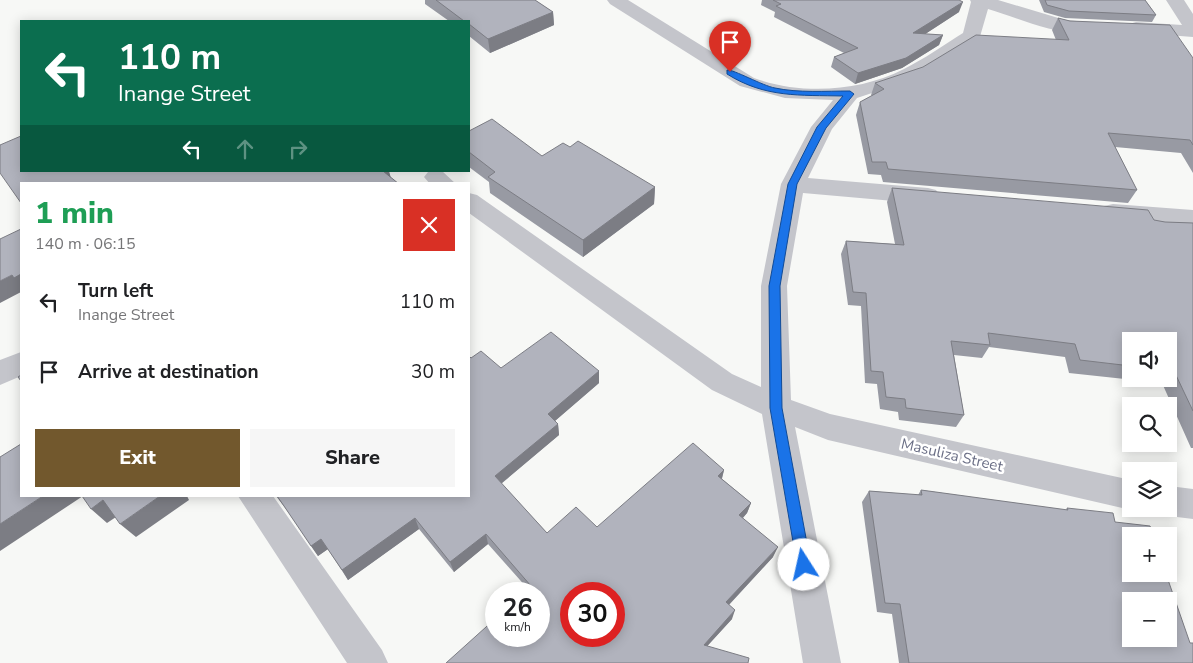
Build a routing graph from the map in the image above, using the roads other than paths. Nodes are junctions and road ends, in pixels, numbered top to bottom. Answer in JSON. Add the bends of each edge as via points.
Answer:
{"nodes":[{"id":1,"x":616,"y":0,"type":"edge"},
{"id":2,"x":980,"y":0,"type":"edge"},
{"id":3,"x":1175,"y":0,"type":"edge"},
{"id":4,"x":1193,"y":29,"type":"edge"},
{"id":5,"x":850,"y":94,"type":"junction"},
{"id":6,"x":793,"y":184,"type":"junction"},
{"id":7,"x":949,"y":197,"type":"edge"},
{"id":8,"x":470,"y":202,"type":"edge"},
{"id":9,"x":1096,"y":210,"type":"edge"},
{"id":10,"x":1193,"y":218,"type":"edge"},
{"id":11,"x":20,"y":363,"type":"edge"},
{"id":12,"x":0,"y":373,"type":"edge"},
{"id":13,"x":776,"y":408,"type":"junction"},
{"id":14,"x":1122,"y":493,"type":"edge"},
{"id":15,"x":255,"y":497,"type":"edge"},
{"id":16,"x":1177,"y":503,"type":"edge"},
{"id":17,"x":1193,"y":504,"type":"edge"},
{"id":18,"x":369,"y":663,"type":"edge"},
{"id":19,"x":822,"y":663,"type":"edge"}],
"edges":[{"from":1,"to":5,"type":"street","via":[[747,82],[785,93]]},
{"from":2,"to":4,"type":"street","via":[[1064,26]]},
{"from":2,"to":5,"type":"street","via":[[972,36],[910,74]]},
{"from":3,"to":4,"type":"street"},
{"from":5,"to":6,"type":"street","via":[[822,127]]},
{"from":6,"to":7,"type":"street"},
{"from":6,"to":13,"type":"street","via":[[774,286]]},
{"from":8,"to":13,"type":"street","name":"Masuliza Street","via":[[722,382]]},
{"from":9,"to":10,"type":"street"},
{"from":11,"to":12,"type":"street"},
{"from":13,"to":14,"type":"street","name":"Masuliza Street","via":[[828,427]]},
{"from":13,"to":19,"type":"street"},
{"from":15,"to":18,"type":"street"},
{"from":16,"to":17,"type":"street"}]}
